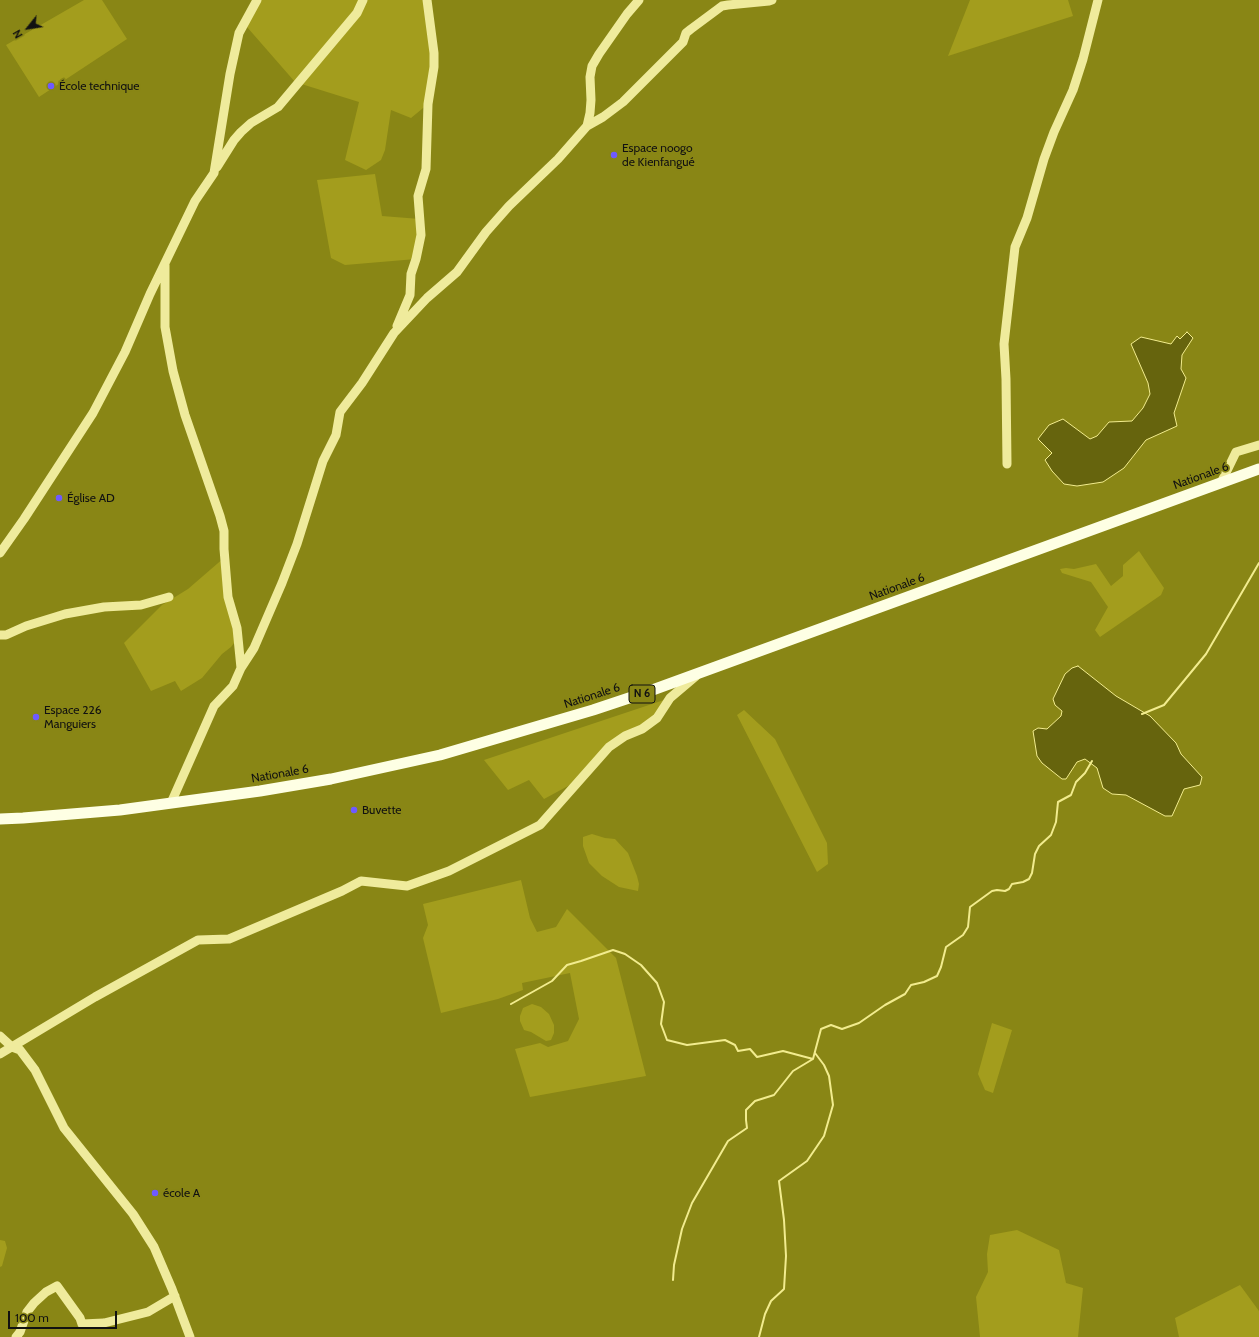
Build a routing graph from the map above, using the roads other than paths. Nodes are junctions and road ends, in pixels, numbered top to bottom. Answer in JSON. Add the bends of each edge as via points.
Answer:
{"nodes":[{"id":1,"x":257,"y":0,"type":"edge"},
{"id":2,"x":364,"y":0,"type":"edge"},
{"id":3,"x":427,"y":0,"type":"edge"},
{"id":4,"x":639,"y":0,"type":"edge"},
{"id":5,"x":772,"y":0,"type":"edge"},
{"id":6,"x":1098,"y":0,"type":"edge"},
{"id":7,"x":587,"y":126,"type":"junction"},
{"id":8,"x":214,"y":173,"type":"junction"},
{"id":9,"x":164,"y":264,"type":"junction"},
{"id":10,"x":394,"y":333,"type":"junction"},
{"id":11,"x":1259,"y":445,"type":"edge"},
{"id":12,"x":1007,"y":464,"type":"dead end"},
{"id":13,"x":1259,"y":469,"type":"edge"},
{"id":14,"x":1221,"y":483,"type":"junction"},
{"id":15,"x":0,"y":553,"type":"edge"},
{"id":16,"x":169,"y":597,"type":"dead end"},
{"id":17,"x":0,"y":635,"type":"edge"},
{"id":18,"x":241,"y":668,"type":"junction"},
{"id":19,"x":701,"y":672,"type":"junction"},
{"id":20,"x":171,"y":803,"type":"junction"},
{"id":21,"x":0,"y":819,"type":"edge"},
{"id":22,"x":0,"y":1036,"type":"edge"},
{"id":23,"x":12,"y":1046,"type":"junction"},
{"id":24,"x":0,"y":1054,"type":"edge"},
{"id":25,"x":175,"y":1296,"type":"junction"},
{"id":26,"x":16,"y":1337,"type":"edge"},
{"id":27,"x":190,"y":1337,"type":"edge"}],
"edges":[{"from":1,"to":8,"type":"street","via":[[239,33]]},
{"from":2,"to":8,"type":"street","via":[[357,13],[278,107],[241,132]]},
{"from":3,"to":10,"type":"street","via":[[434,67],[428,104],[426,169],[418,196],[421,235],[411,274],[410,295]]},
{"from":4,"to":7,"type":"street","via":[[592,66],[591,106]]},
{"from":5,"to":7,"type":"street","via":[[722,6],[686,33],[683,42],[623,102]]},
{"from":6,"to":12,"type":"street","via":[[1073,90],[1046,152],[1027,218],[1015,247],[1004,344]]},
{"from":7,"to":10,"type":"street","via":[[558,159],[509,206],[457,272],[426,298]]},
{"from":8,"to":9,"type":"street","via":[[195,201]]},
{"from":9,"to":15,"type":"street","via":[[125,352],[93,413]]},
{"from":9,"to":18,"type":"street","via":[[165,327],[173,371],[224,531],[228,597],[237,628]]},
{"from":10,"to":18,"type":"street","via":[[340,412],[336,435],[321,466],[282,583],[254,648]]},
{"from":11,"to":14,"type":"street","via":[[1236,452]]},
{"from":13,"to":14,"type":"main road","name":"Nationale 6","number":"N 6"},
{"from":14,"to":19,"type":"main road","name":"Nationale 6","number":"N 6"},
{"from":16,"to":17,"type":"street","via":[[141,605],[104,607],[65,614]]},
{"from":18,"to":20,"type":"street","via":[[233,686],[214,706]]},
{"from":19,"to":20,"type":"main road","name":"Nationale 6","number":"N 6","via":[[592,710],[440,755],[331,779]]},
{"from":19,"to":23,"type":"street","via":[[670,698],[657,718],[609,747],[540,825],[449,871],[407,886],[361,881],[229,939],[198,940]]},
{"from":20,"to":21,"type":"main road","name":"Nationale 6","number":"N 6","via":[[76,814]]},
{"from":22,"to":23,"type":"street"},
{"from":23,"to":24,"type":"street"},
{"from":23,"to":25,"type":"street","via":[[20,1050],[35,1070],[64,1128],[133,1214],[154,1248]]},
{"from":25,"to":26,"type":"street","via":[[148,1312],[104,1323],[82,1324],[57,1286],[34,1303]]},
{"from":25,"to":27,"type":"street"}]}
